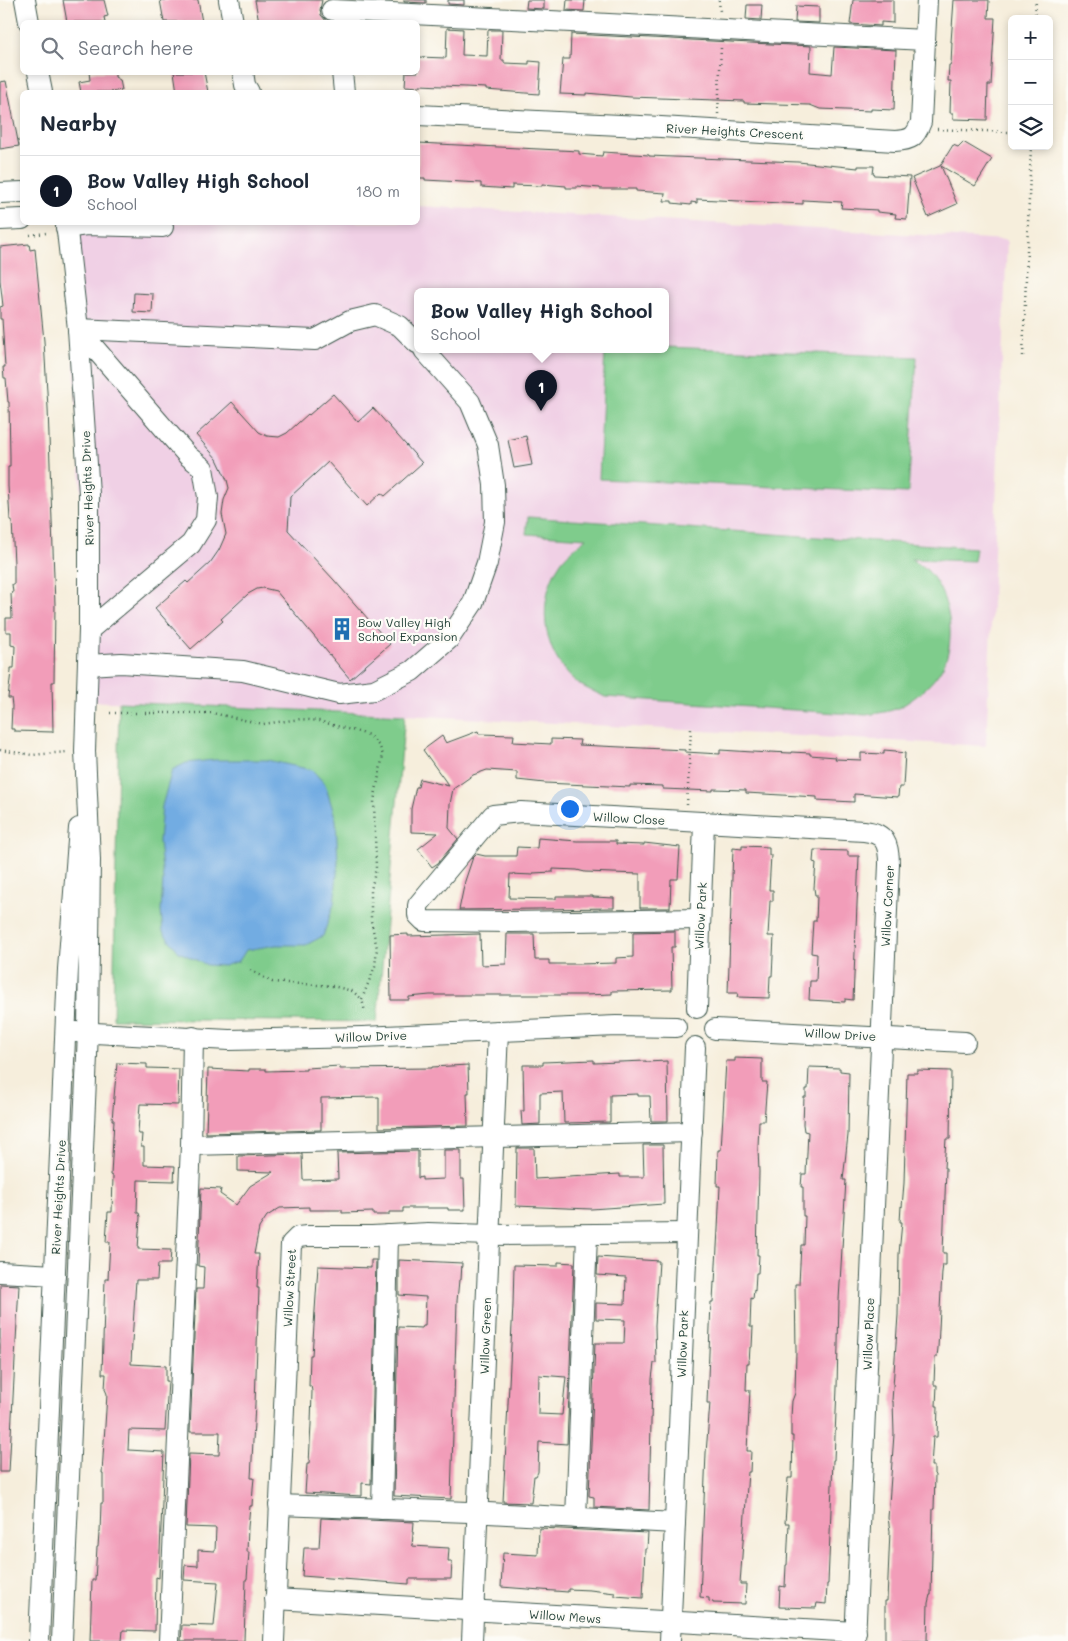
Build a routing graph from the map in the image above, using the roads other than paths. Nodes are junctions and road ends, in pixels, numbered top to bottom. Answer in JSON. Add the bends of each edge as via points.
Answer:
{"nodes":[{"id":1,"x":25,"y":0,"type":"edge"},
{"id":2,"x":229,"y":0,"type":"edge"},
{"id":3,"x":927,"y":0,"type":"edge"},
{"id":4,"x":331,"y":11,"type":"edge"},
{"id":5,"x":29,"y":20,"type":"edge"},
{"id":6,"x":233,"y":20,"type":"edge"},
{"id":7,"x":925,"y":40,"type":"junction"},
{"id":8,"x":39,"y":75,"type":"edge"},
{"id":9,"x":243,"y":75,"type":"edge"},
{"id":10,"x":342,"y":75,"type":"edge"},
{"id":11,"x":42,"y":90,"type":"edge"},
{"id":12,"x":248,"y":90,"type":"edge"},
{"id":13,"x":344,"y":90,"type":"edge"},
{"id":14,"x":420,"y":115,"type":"edge"},
{"id":15,"x":20,"y":192,"type":"edge"},
{"id":16,"x":0,"y":193,"type":"edge"},
{"id":17,"x":20,"y":219,"type":"edge"},
{"id":18,"x":0,"y":220,"type":"edge"},
{"id":19,"x":66,"y":225,"type":"edge"},
{"id":20,"x":163,"y":226,"type":"dead end"},
{"id":21,"x":78,"y":329,"type":"junction"},
{"id":22,"x":414,"y":340,"type":"edge"},
{"id":23,"x":427,"y":353,"type":"edge"},
{"id":24,"x":89,"y":630,"type":"junction"},
{"id":25,"x":88,"y":665,"type":"junction"},
{"id":26,"x":76,"y":753,"type":"junction"},
{"id":27,"x":704,"y":823,"type":"junction"},
{"id":28,"x":700,"y":919,"type":"junction"},
{"id":29,"x":696,"y":1008,"type":"junction"},
{"id":30,"x":676,"y":1027,"type":"junction"},
{"id":31,"x":715,"y":1029,"type":"junction"},
{"id":32,"x":498,"y":1031,"type":"junction"},
{"id":33,"x":66,"y":1032,"type":"junction"},
{"id":34,"x":88,"y":1032,"type":"junction"},
{"id":35,"x":880,"y":1036,"type":"junction"},
{"id":36,"x":193,"y":1038,"type":"junction"},
{"id":37,"x":966,"y":1042,"type":"dead end"},
{"id":38,"x":695,"y":1047,"type":"junction"},
{"id":39,"x":692,"y":1132,"type":"junction"},
{"id":40,"x":493,"y":1138,"type":"junction"},
{"id":41,"x":191,"y":1145,"type":"junction"},
{"id":42,"x":687,"y":1233,"type":"junction"},
{"id":43,"x":388,"y":1235,"type":"junction"},
{"id":44,"x":490,"y":1235,"type":"junction"},
{"id":45,"x":587,"y":1235,"type":"junction"},
{"id":46,"x":0,"y":1272,"type":"edge"},
{"id":47,"x":55,"y":1275,"type":"junction"},
{"id":48,"x":279,"y":1505,"type":"junction"},
{"id":49,"x":382,"y":1509,"type":"junction"},
{"id":50,"x":478,"y":1513,"type":"junction"},
{"id":51,"x":576,"y":1518,"type":"junction"},
{"id":52,"x":675,"y":1523,"type":"junction"},
{"id":53,"x":275,"y":1599,"type":"junction"},
{"id":54,"x":474,"y":1611,"type":"junction"},
{"id":55,"x":670,"y":1632,"type":"edge"},
{"id":56,"x":856,"y":1637,"type":"edge"},
{"id":57,"x":39,"y":1641,"type":"edge"},
{"id":58,"x":62,"y":1641,"type":"edge"},
{"id":59,"x":169,"y":1641,"type":"edge"},
{"id":60,"x":274,"y":1641,"type":"edge"},
{"id":61,"x":472,"y":1641,"type":"edge"}],
"edges":[{"from":1,"to":5,"type":"street"},
{"from":2,"to":6,"type":"street"},
{"from":3,"to":7,"type":"street","name":"River Heights Crescent"},
{"from":4,"to":7,"type":"street"},
{"from":7,"to":14,"type":"street","name":"River Heights Crescent","via":[[921,122],[917,133],[909,140]]},
{"from":8,"to":11,"type":"street"},
{"from":9,"to":12,"type":"street"},
{"from":10,"to":13,"type":"street"},
{"from":15,"to":16,"type":"street"},
{"from":17,"to":18,"type":"street"},
{"from":19,"to":20,"type":"street"},
{"from":19,"to":21,"type":"street","name":"River Heights Drive"},
{"from":21,"to":22,"type":"street","via":[[315,340],[350,321],[375,315],[400,326]]},
{"from":21,"to":24,"type":"street","name":"River Heights Drive","via":[[89,494]]},
{"from":21,"to":24,"type":"street","via":[[188,456],[203,468],[208,497],[206,520],[191,544]]},
{"from":23,"to":25,"type":"street","via":[[470,402],[488,445],[494,485],[495,522],[487,563],[473,603],[449,639],[412,671],[374,690],[339,694],[243,671]]},
{"from":24,"to":25,"type":"street","name":"River Heights Drive"},
{"from":25,"to":26,"type":"street","name":"River Heights Drive"},
{"from":26,"to":33,"type":"street","name":"River Heights Drive"},
{"from":26,"to":34,"type":"street","name":"River Heights Drive","via":[[90,860]]},
{"from":27,"to":28,"type":"street","name":"Willow Park"},
{"from":27,"to":28,"type":"street","name":"Willow Close","via":[[521,812],[493,815],[418,905],[418,915],[424,921]]},
{"from":27,"to":35,"type":"street","name":"Willow Corner","via":[[864,831],[883,838],[889,864]]},
{"from":28,"to":29,"type":"street","name":"Willow Park"},
{"from":29,"to":30,"type":"street","via":[[685,1012]]},
{"from":29,"to":31,"type":"street","via":[[708,1013]]},
{"from":30,"to":32,"type":"street","name":"Willow Drive"},
{"from":30,"to":38,"type":"street","via":[[680,1039]]},
{"from":31,"to":35,"type":"street","name":"Willow Drive"},
{"from":31,"to":38,"type":"street","via":[[709,1042]]},
{"from":32,"to":36,"type":"street","name":"Willow Drive","via":[[353,1038]]},
{"from":32,"to":40,"type":"street","name":"Willow Green"},
{"from":33,"to":34,"type":"street","name":"Willow Drive"},
{"from":33,"to":47,"type":"street","name":"River Heights Drive"},
{"from":34,"to":36,"type":"street","name":"Willow Drive"},
{"from":34,"to":58,"type":"street","name":"River Heights Drive"},
{"from":35,"to":37,"type":"street","name":"Willow Drive"},
{"from":35,"to":56,"type":"street","name":"Willow Place"},
{"from":36,"to":41,"type":"street"},
{"from":38,"to":39,"type":"street","name":"Willow Park"},
{"from":39,"to":40,"type":"street"},
{"from":39,"to":42,"type":"street","name":"Willow Park"},
{"from":40,"to":41,"type":"street"},
{"from":40,"to":44,"type":"street","name":"Willow Green"},
{"from":41,"to":59,"type":"street"},
{"from":42,"to":45,"type":"street","name":"Willow Street"},
{"from":42,"to":52,"type":"street","name":"Willow Park"},
{"from":43,"to":44,"type":"street","name":"Willow Street"},
{"from":43,"to":48,"type":"street","name":"Willow Street","via":[[307,1236],[298,1237],[291,1244]]},
{"from":43,"to":49,"type":"street"},
{"from":44,"to":45,"type":"street","name":"Willow Street"},
{"from":44,"to":50,"type":"street","name":"Willow Green"},
{"from":45,"to":51,"type":"street"},
{"from":46,"to":47,"type":"street"},
{"from":47,"to":57,"type":"street","name":"River Heights Drive"},
{"from":48,"to":49,"type":"street"},
{"from":48,"to":53,"type":"street","name":"Willow Street"},
{"from":49,"to":50,"type":"street"},
{"from":50,"to":51,"type":"street"},
{"from":50,"to":54,"type":"street","name":"Willow Green"},
{"from":51,"to":52,"type":"street"},
{"from":52,"to":55,"type":"street","name":"Willow Park"},
{"from":53,"to":54,"type":"street","name":"Willow Mews"},
{"from":53,"to":60,"type":"street","name":"Willow Street"},
{"from":54,"to":55,"type":"street","name":"Willow Mews"},
{"from":54,"to":61,"type":"street","name":"Willow Green"},
{"from":55,"to":56,"type":"street","name":"Willow Mews"}]}
